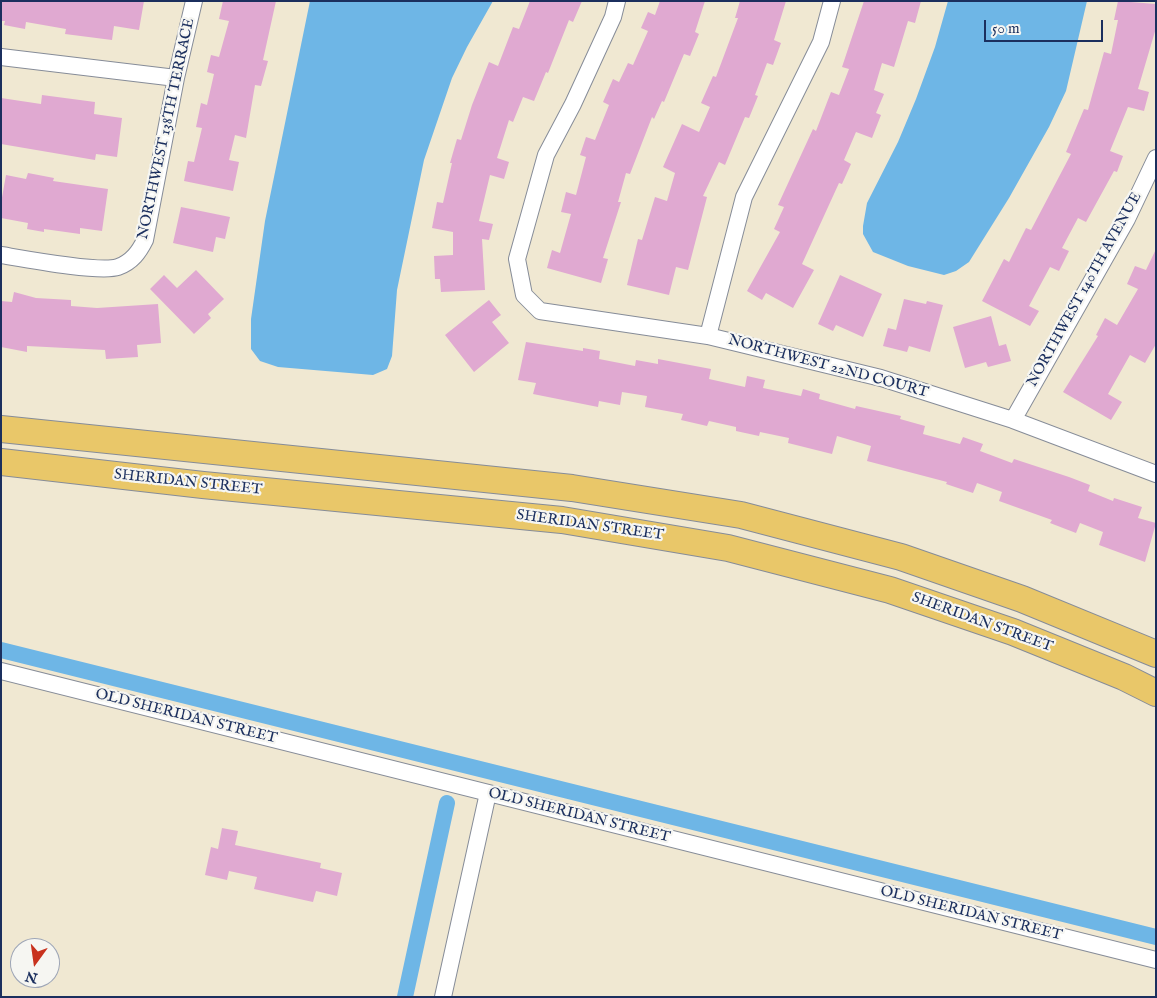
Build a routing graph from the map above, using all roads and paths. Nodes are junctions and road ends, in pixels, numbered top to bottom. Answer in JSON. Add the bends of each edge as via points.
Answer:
{"nodes":[{"id":1,"x":194,"y":1,"type":"edge"},
{"id":2,"x":617,"y":1,"type":"edge"},
{"id":3,"x":832,"y":1,"type":"edge"},
{"id":4,"x":1,"y":57,"type":"edge"},
{"id":5,"x":176,"y":78,"type":"junction"},
{"id":6,"x":1156,"y":158,"type":"edge"},
{"id":7,"x":1,"y":255,"type":"edge"},
{"id":8,"x":708,"y":336,"type":"junction"},
{"id":9,"x":1013,"y":420,"type":"junction"},
{"id":10,"x":1,"y":429,"type":"edge"},
{"id":11,"x":1,"y":462,"type":"edge"},
{"id":12,"x":1156,"y":474,"type":"edge"},
{"id":13,"x":1156,"y":654,"type":"edge"},
{"id":14,"x":1,"y":671,"type":"edge"},
{"id":15,"x":1156,"y":693,"type":"edge"},
{"id":16,"x":488,"y":793,"type":"junction"},
{"id":17,"x":1156,"y":960,"type":"edge"},
{"id":18,"x":443,"y":997,"type":"edge"}],
"edges":[{"from":1,"to":5,"type":"street","name":"NORTHWEST 138TH TERRACE"},
{"from":2,"to":8,"type":"street","name":"NORTHWEST 22ND COURT","via":[[613,17],[573,104],[546,155],[517,259],[524,295],[540,311]]},
{"from":3,"to":8,"type":"street","via":[[821,42],[744,197]]},
{"from":4,"to":5,"type":"street"},
{"from":5,"to":7,"type":"street","name":"NORTHWEST 138TH TERRACE","via":[[146,240],[137,255],[118,267]]},
{"from":6,"to":9,"type":"street","name":"NORTHWEST 140TH AVENUE","via":[[1126,219]]},
{"from":8,"to":9,"type":"street","name":"NORTHWEST 22ND COURT","via":[[881,378]]},
{"from":9,"to":12,"type":"street","name":"NORTHWEST 22ND COURT"},
{"from":10,"to":13,"type":"main road","via":[[572,488],[741,515],[901,557],[1022,599]]},
{"from":11,"to":15,"type":"main road","name":"SHERIDAN STREET","via":[[562,520],[728,548],[918,599],[1012,632]]},
{"from":14,"to":16,"type":"street","name":"OLD SHERIDAN STREET"},
{"from":16,"to":17,"type":"street","name":"OLD SHERIDAN STREET"},
{"from":16,"to":18,"type":"street"}]}
